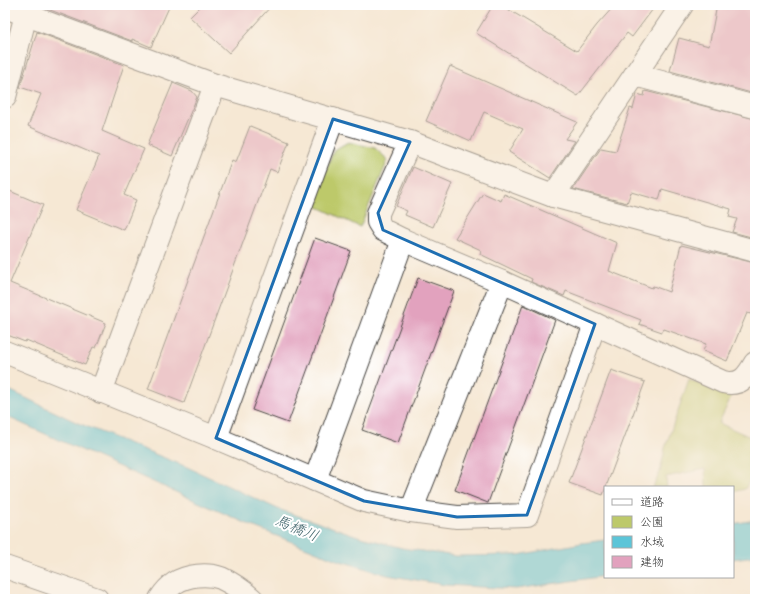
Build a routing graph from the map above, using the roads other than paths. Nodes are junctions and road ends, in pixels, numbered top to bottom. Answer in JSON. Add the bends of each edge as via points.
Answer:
{"nodes":[{"id":1,"x":682,"y":5,"type":"edge"},
{"id":2,"x":5,"y":6,"type":"edge"},
{"id":3,"x":30,"y":10,"type":"edge"},
{"id":4,"x":635,"y":75,"type":"junction"},
{"id":5,"x":215,"y":85,"type":"junction"},
{"id":6,"x":5,"y":97,"type":"edge"},
{"id":7,"x":755,"y":107,"type":"edge"},
{"id":8,"x":333,"y":119,"type":"junction"},
{"id":9,"x":410,"y":142,"type":"junction"},
{"id":10,"x":553,"y":196,"type":"junction"},
{"id":11,"x":403,"y":240,"type":"junction"},
{"id":12,"x":755,"y":251,"type":"edge"},
{"id":13,"x":502,"y":282,"type":"junction"},
{"id":14,"x":594,"y":324,"type":"junction"},
{"id":15,"x":5,"y":352,"type":"edge"},
{"id":16,"x":755,"y":363,"type":"edge"},
{"id":17,"x":101,"y":392,"type":"junction"},
{"id":18,"x":216,"y":438,"type":"junction"},
{"id":19,"x":315,"y":480,"type":"junction"},
{"id":20,"x":411,"y":511,"type":"junction"},
{"id":21,"x":5,"y":567,"type":"edge"},
{"id":22,"x":97,"y":599,"type":"edge"},
{"id":23,"x":160,"y":599,"type":"edge"},
{"id":24,"x":252,"y":599,"type":"edge"}],
"edges":[{"from":1,"to":4,"type":"street"},
{"from":2,"to":3,"type":"street"},
{"from":3,"to":5,"type":"street"},
{"from":3,"to":6,"type":"street"},
{"from":4,"to":7,"type":"street"},
{"from":4,"to":10,"type":"street"},
{"from":5,"to":8,"type":"street"},
{"from":5,"to":17,"type":"street"},
{"from":8,"to":9,"type":"street"},
{"from":8,"to":18,"type":"street"},
{"from":9,"to":10,"type":"street"},
{"from":9,"to":11,"type":"street","via":[[378,213],[378,222],[383,230]]},
{"from":10,"to":12,"type":"street"},
{"from":11,"to":13,"type":"street"},
{"from":11,"to":19,"type":"street"},
{"from":13,"to":14,"type":"street"},
{"from":13,"to":20,"type":"street"},
{"from":14,"to":16,"type":"street","via":[[731,384],[748,376]]},
{"from":14,"to":20,"type":"street","via":[[527,515],[457,517]]},
{"from":15,"to":17,"type":"street"},
{"from":17,"to":18,"type":"street"},
{"from":18,"to":19,"type":"street"},
{"from":19,"to":20,"type":"street","via":[[364,501]]},
{"from":21,"to":22,"type":"street"},
{"from":23,"to":24,"type":"street","via":[[174,583],[186,578],[208,575],[220,578]]}]}
